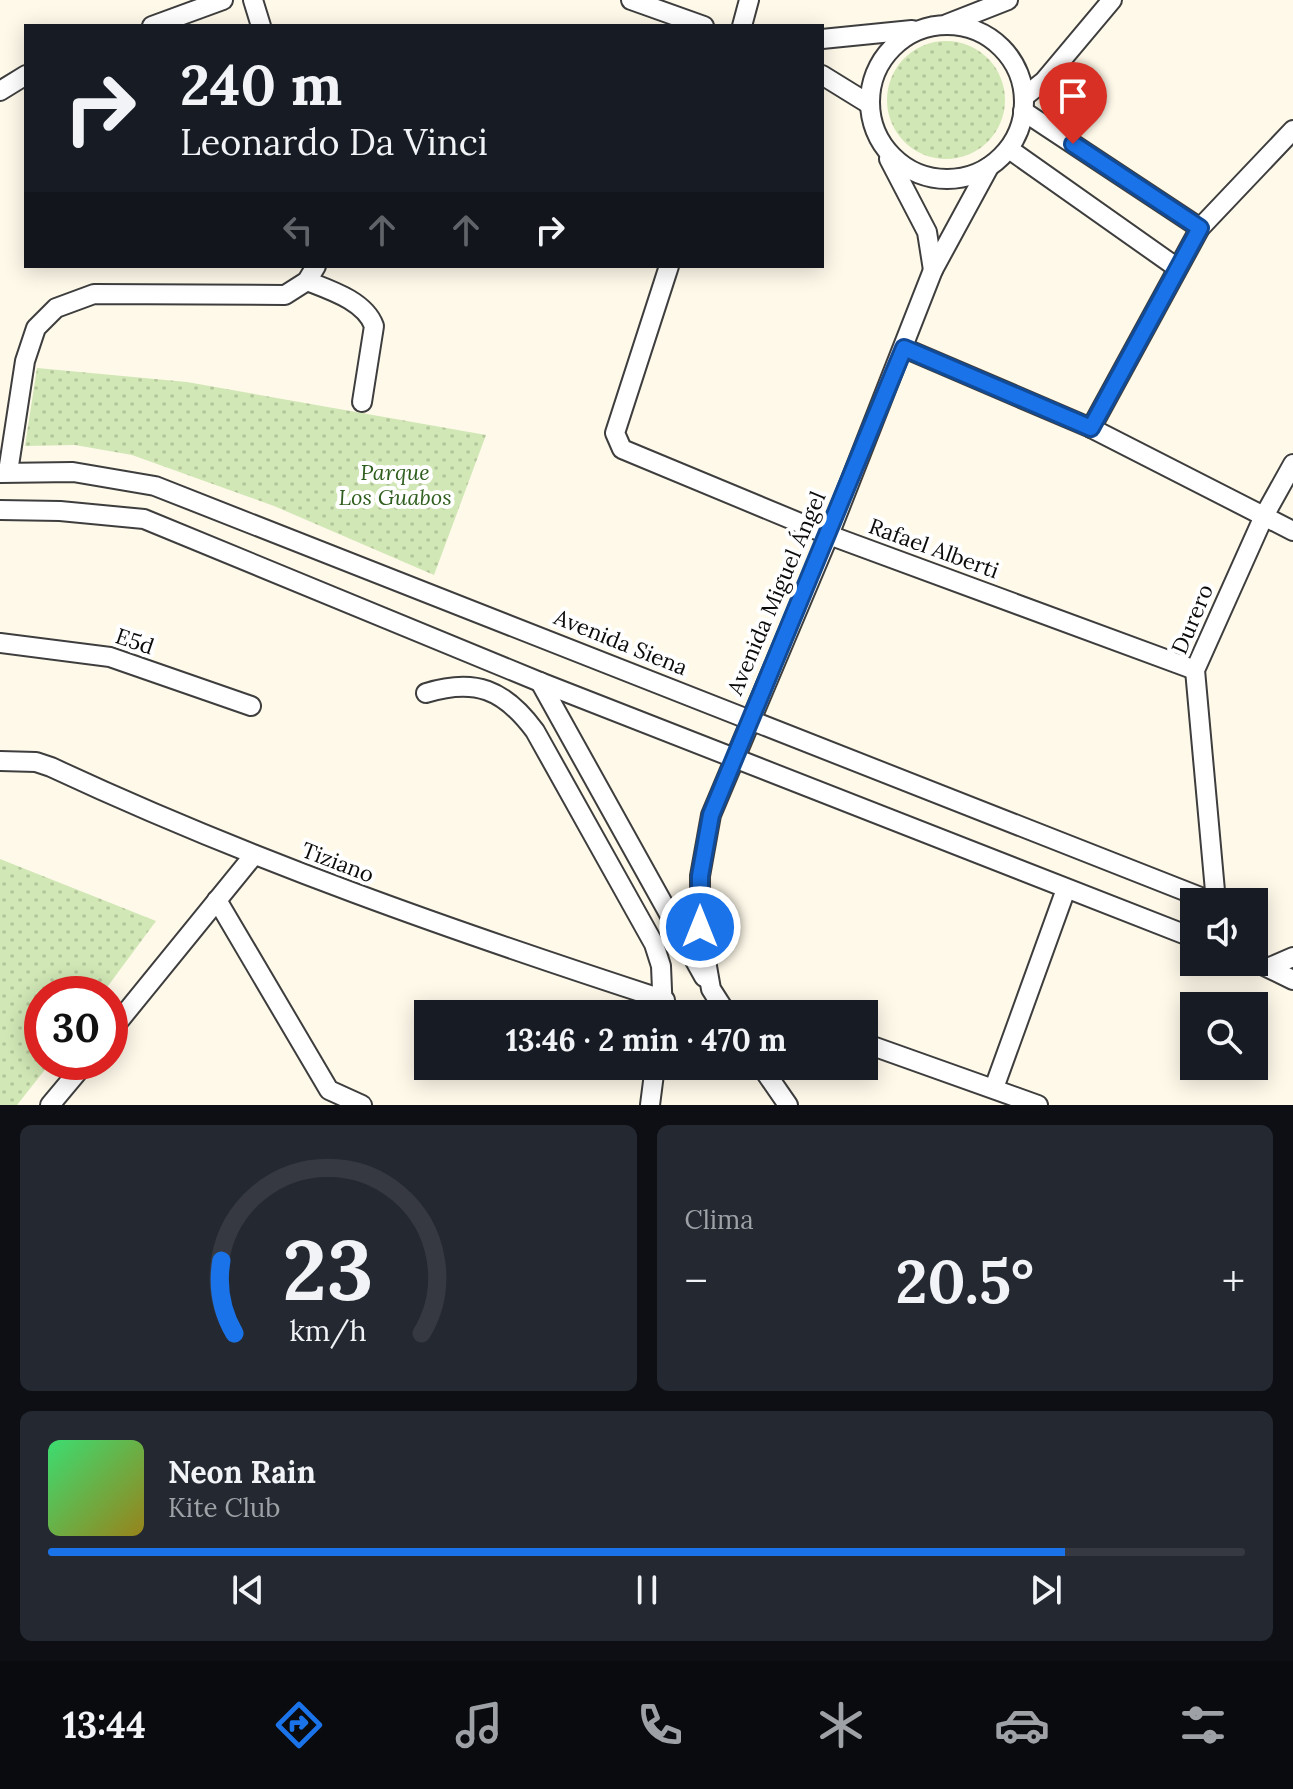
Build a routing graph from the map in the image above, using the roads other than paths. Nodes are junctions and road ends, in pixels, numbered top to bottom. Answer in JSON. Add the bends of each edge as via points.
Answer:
{"nodes":[{"id":1,"x":223,"y":0,"type":"edge"},
{"id":2,"x":253,"y":0,"type":"edge"},
{"id":3,"x":631,"y":0,"type":"edge"},
{"id":4,"x":749,"y":0,"type":"edge"},
{"id":5,"x":1008,"y":0,"type":"edge"},
{"id":6,"x":1112,"y":0,"type":"edge"},
{"id":7,"x":157,"y":24,"type":"edge"},
{"id":8,"x":260,"y":24,"type":"edge"},
{"id":9,"x":698,"y":24,"type":"edge"},
{"id":10,"x":743,"y":24,"type":"edge"},
{"id":11,"x":947,"y":24,"type":"junction"},
{"id":12,"x":919,"y":29,"type":"junction"},
{"id":13,"x":824,"y":39,"type":"edge"},
{"id":14,"x":24,"y":76,"type":"edge"},
{"id":15,"x":824,"y":76,"type":"edge"},
{"id":16,"x":0,"y":91,"type":"edge"},
{"id":17,"x":869,"y":104,"type":"junction"},
{"id":18,"x":1024,"y":104,"type":"junction"},
{"id":19,"x":1293,"y":130,"type":"edge"},
{"id":20,"x":883,"y":148,"type":"junction"},
{"id":21,"x":1009,"y":149,"type":"junction"},
{"id":22,"x":989,"y":167,"type":"junction"},
{"id":23,"x":1200,"y":228,"type":"junction"},
{"id":24,"x":1176,"y":267,"type":"junction"},
{"id":25,"x":668,"y":268,"type":"edge"},
{"id":26,"x":933,"y":270,"type":"junction"},
{"id":27,"x":312,"y":274,"type":"edge"},
{"id":28,"x":904,"y":348,"type":"junction"},
{"id":29,"x":362,"y":402,"type":"dead end"},
{"id":30,"x":1091,"y":428,"type":"junction"},
{"id":31,"x":1293,"y":464,"type":"edge"},
{"id":32,"x":4,"y":473,"type":"edge"},
{"id":33,"x":0,"y":510,"type":"edge"},
{"id":34,"x":1264,"y":516,"type":"junction"},
{"id":35,"x":1293,"y":531,"type":"edge"},
{"id":36,"x":829,"y":535,"type":"junction"},
{"id":37,"x":0,"y":643,"type":"edge"},
{"id":38,"x":1195,"y":670,"type":"junction"},
{"id":39,"x":540,"y":682,"type":"junction"},
{"id":40,"x":426,"y":693,"type":"dead end"},
{"id":41,"x":251,"y":706,"type":"dead end"},
{"id":42,"x":748,"y":719,"type":"junction"},
{"id":43,"x":734,"y":757,"type":"junction"},
{"id":44,"x":0,"y":761,"type":"edge"},
{"id":45,"x":254,"y":855,"type":"junction"},
{"id":46,"x":1213,"y":888,"type":"edge"},
{"id":47,"x":1066,"y":889,"type":"junction"},
{"id":48,"x":1180,"y":889,"type":"edge"},
{"id":49,"x":217,"y":900,"type":"junction"},
{"id":50,"x":1180,"y":933,"type":"edge"},
{"id":51,"x":1293,"y":957,"type":"edge"},
{"id":52,"x":1268,"y":963,"type":"edge"},
{"id":53,"x":1268,"y":967,"type":"edge"},
{"id":54,"x":1293,"y":980,"type":"edge"},
{"id":55,"x":711,"y":989,"type":"junction"},
{"id":56,"x":645,"y":1000,"type":"edge"},
{"id":57,"x":663,"y":1000,"type":"edge"},
{"id":58,"x":718,"y":1000,"type":"edge"},
{"id":59,"x":128,"y":1010,"type":"edge"},
{"id":60,"x":878,"y":1048,"type":"edge"},
{"id":61,"x":71,"y":1080,"type":"edge"},
{"id":62,"x":653,"y":1080,"type":"edge"},
{"id":63,"x":775,"y":1080,"type":"edge"},
{"id":64,"x":994,"y":1088,"type":"junction"},
{"id":65,"x":329,"y":1090,"type":"junction"},
{"id":66,"x":50,"y":1105,"type":"edge"},
{"id":67,"x":316,"y":1105,"type":"edge"},
{"id":68,"x":362,"y":1105,"type":"edge"},
{"id":69,"x":650,"y":1105,"type":"edge"},
{"id":70,"x":788,"y":1105,"type":"edge"},
{"id":71,"x":1038,"y":1105,"type":"edge"}],
"edges":[{"from":1,"to":7,"type":"street"},
{"from":2,"to":8,"type":"street"},
{"from":3,"to":9,"type":"street"},
{"from":4,"to":10,"type":"street"},
{"from":5,"to":11,"type":"street"},
{"from":6,"to":18,"type":"street"},
{"from":11,"to":12,"type":"street"},
{"from":11,"to":18,"type":"street","via":[[991,38],[1008,54],[1019,74]]},
{"from":12,"to":13,"type":"street"},
{"from":12,"to":17,"type":"street","via":[[882,59]]},
{"from":14,"to":16,"type":"street"},
{"from":15,"to":17,"type":"street"},
{"from":17,"to":20,"type":"street"},
{"from":18,"to":21,"type":"street"},
{"from":18,"to":23,"type":"street"},
{"from":19,"to":23,"type":"street"},
{"from":20,"to":22,"type":"street","via":[[898,164],[937,180],[958,180]]},
{"from":20,"to":26,"type":"street","via":[[927,232]]},
{"from":21,"to":22,"type":"street"},
{"from":21,"to":24,"type":"street"},
{"from":22,"to":26,"type":"street","name":"Avenida Miguel Ángel"},
{"from":23,"to":24,"type":"street"},
{"from":24,"to":30,"type":"street"},
{"from":25,"to":36,"type":"street","name":"Rafael Alberti","via":[[616,442],[622,449]]},
{"from":26,"to":28,"type":"street","name":"Avenida Miguel Ángel"},
{"from":27,"to":29,"type":"street","via":[[371,317]]},
{"from":27,"to":32,"type":"street","via":[[285,295],[94,294],[56,308],[36,328],[25,361]]},
{"from":28,"to":30,"type":"street"},
{"from":28,"to":36,"type":"street","name":"Avenida Miguel Ángel"},
{"from":30,"to":34,"type":"street"},
{"from":31,"to":34,"type":"street","name":"Durero"},
{"from":32,"to":42,"type":"street","name":"Avenida Siena","via":[[73,472],[155,486]]},
{"from":33,"to":39,"type":"street","via":[[144,519]]},
{"from":34,"to":35,"type":"street"},
{"from":34,"to":38,"type":"street","name":"Durero"},
{"from":36,"to":38,"type":"street","name":"Rafael Alberti"},
{"from":36,"to":42,"type":"street","name":"Avenida Miguel Ángel"},
{"from":37,"to":41,"type":"street","name":"E5d","via":[[110,657]]},
{"from":38,"to":46,"type":"street","name":"Durero"},
{"from":39,"to":43,"type":"street"},
{"from":39,"to":55,"type":"street","name":"Avenida Miguel Ángel"},
{"from":40,"to":57,"type":"street","via":[[455,685],[481,687],[528,721],[654,944]]},
{"from":42,"to":43,"type":"street","name":"Avenida Miguel Ángel"},
{"from":42,"to":48,"type":"street","name":"Avenida Siena"},
{"from":43,"to":47,"type":"street"},
{"from":43,"to":55,"type":"street","name":"Avenida Miguel Ángel","via":[[711,815],[700,876],[700,927]]},
{"from":44,"to":45,"type":"street","name":"Tiziano","via":[[51,767]]},
{"from":45,"to":49,"type":"street"},
{"from":45,"to":56,"type":"street","name":"Tiziano"},
{"from":47,"to":50,"type":"street"},
{"from":47,"to":64,"type":"street"},
{"from":49,"to":59,"type":"street"},
{"from":49,"to":65,"type":"street"},
{"from":51,"to":52,"type":"street"},
{"from":53,"to":54,"type":"street"},
{"from":55,"to":58,"type":"street","name":"Avenida Miguel Ángel"},
{"from":60,"to":64,"type":"street"},
{"from":61,"to":66,"type":"street"},
{"from":62,"to":69,"type":"street"},
{"from":63,"to":70,"type":"street"},
{"from":64,"to":71,"type":"street"},
{"from":65,"to":67,"type":"street"},
{"from":65,"to":68,"type":"street"}]}
